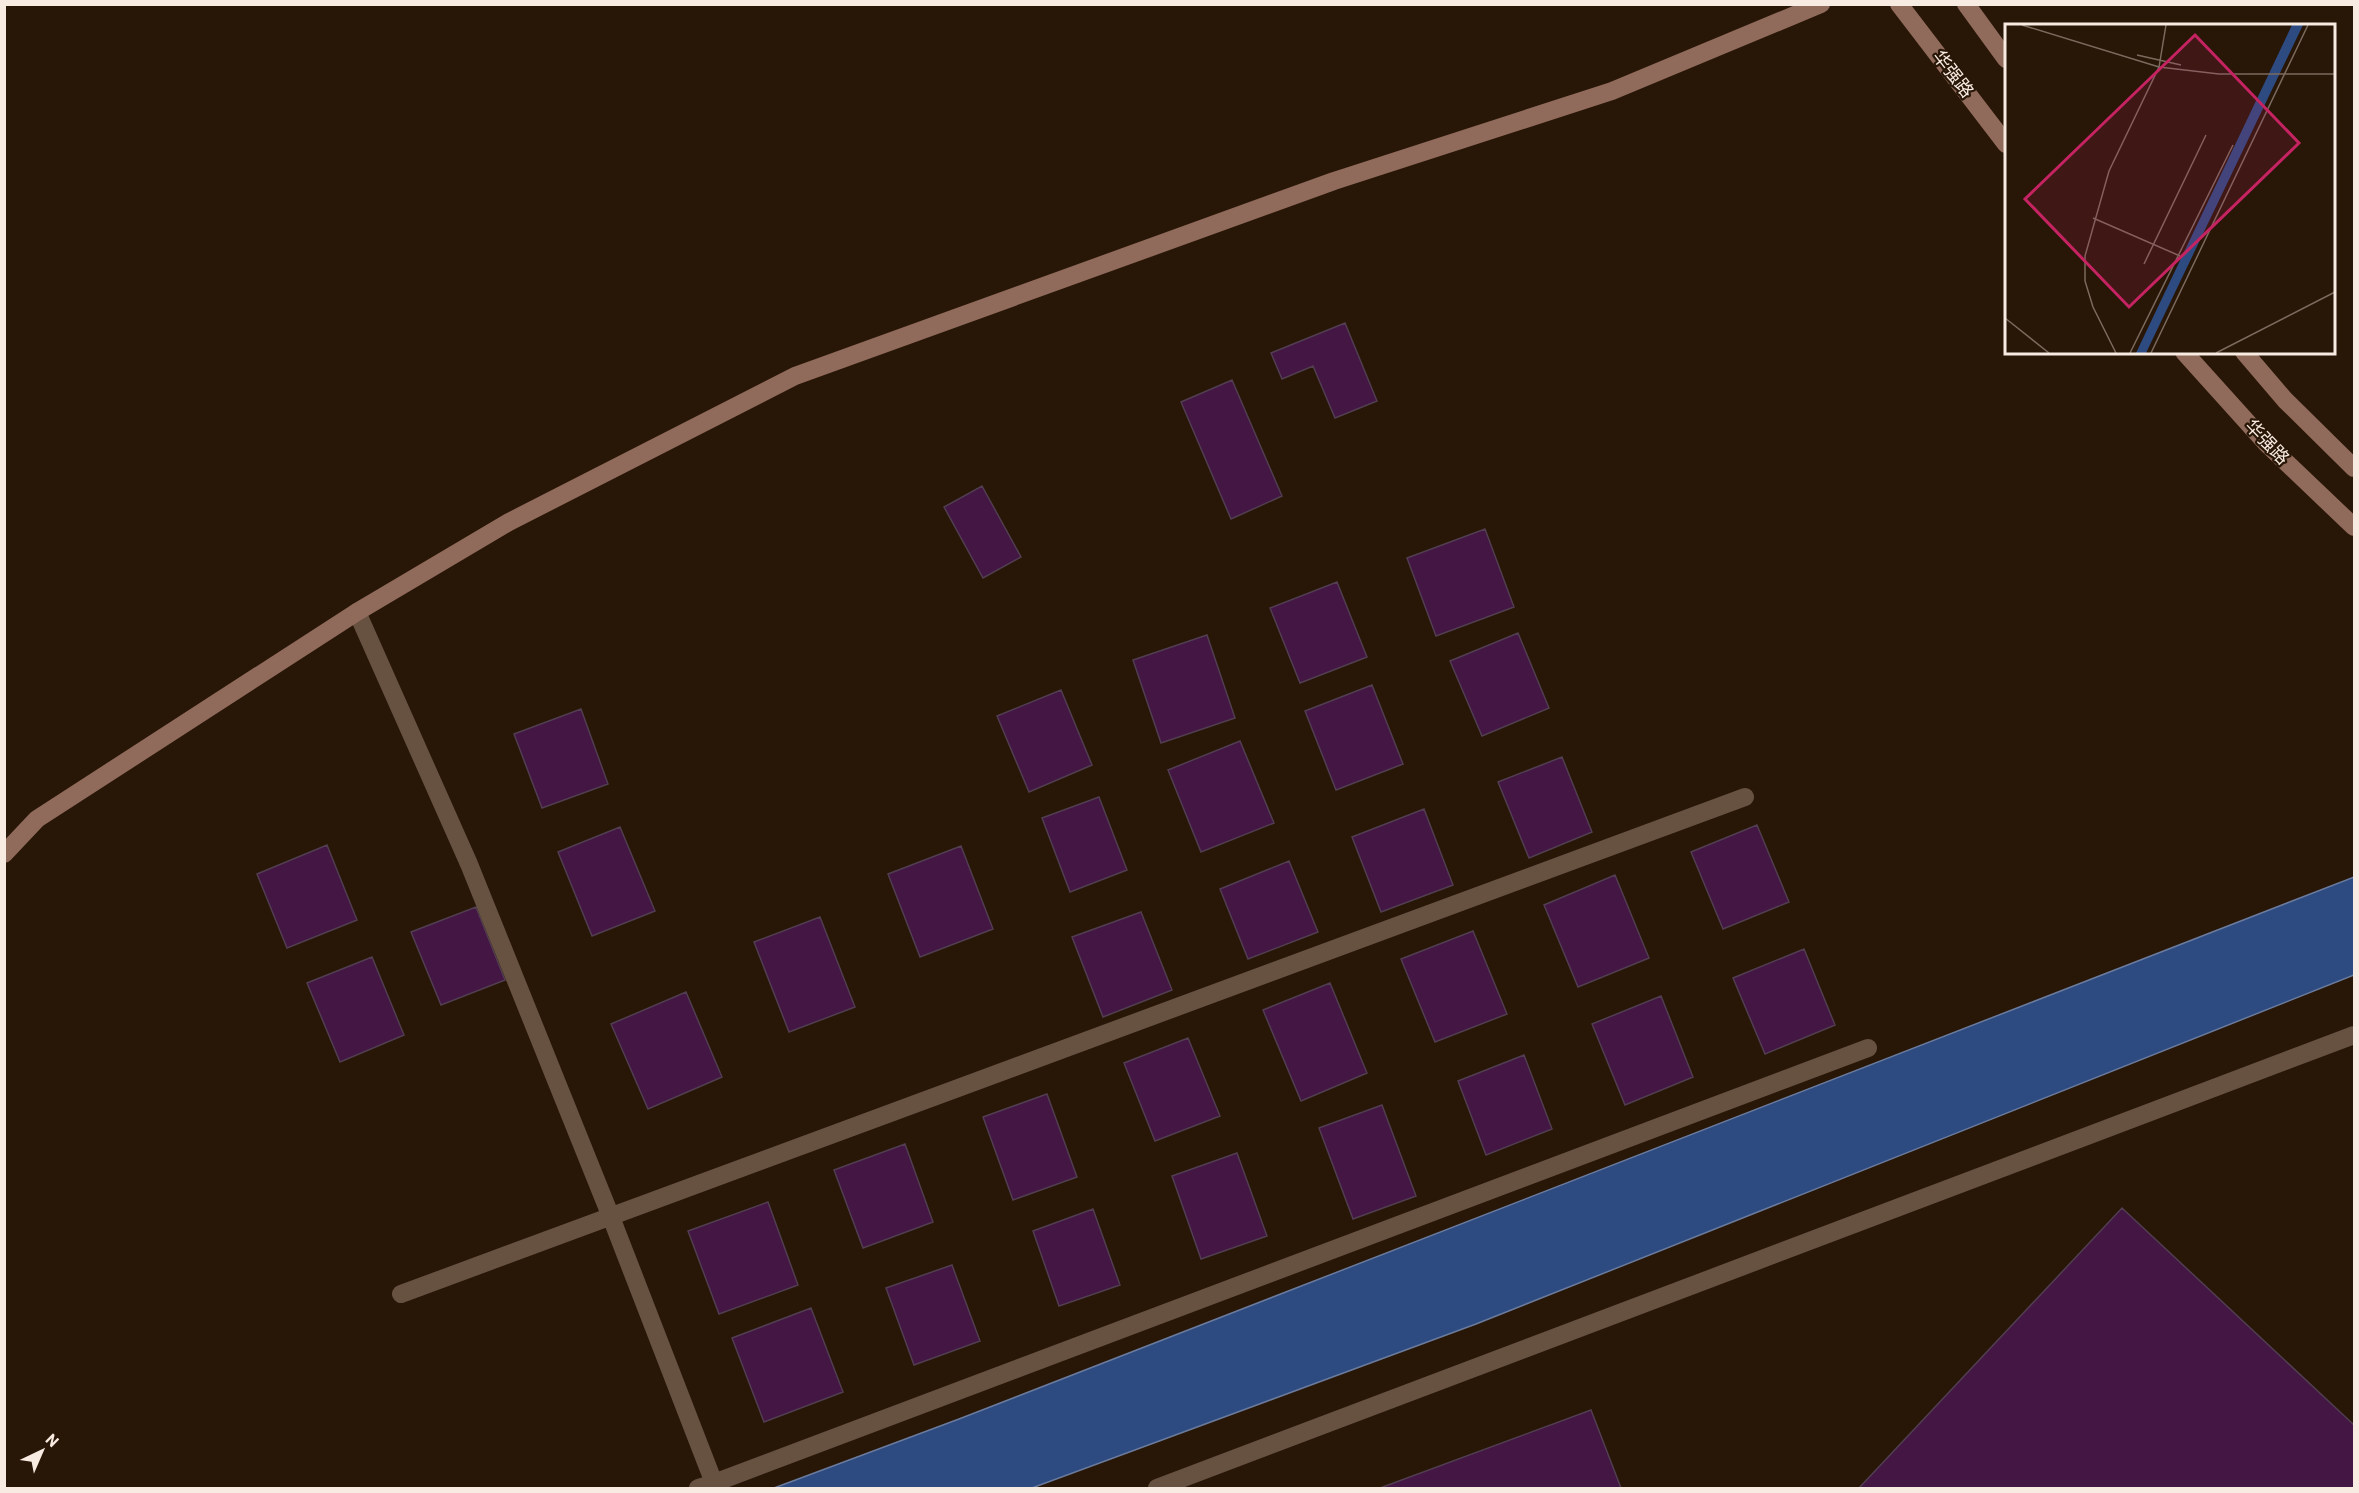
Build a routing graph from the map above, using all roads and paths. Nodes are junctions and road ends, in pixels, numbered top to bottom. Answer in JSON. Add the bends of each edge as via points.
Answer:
{"nodes":[{"id":1,"x":1821,"y":4,"type":"edge"},
{"id":2,"x":1899,"y":4,"type":"edge"},
{"id":3,"x":1966,"y":4,"type":"edge"},
{"id":4,"x":2005,"y":55,"type":"edge"},
{"id":5,"x":2005,"y":141,"type":"edge"},
{"id":6,"x":2186,"y":354,"type":"edge"},
{"id":7,"x":2246,"y":354,"type":"edge"},
{"id":8,"x":2355,"y":468,"type":"edge"},
{"id":9,"x":2355,"y":527,"type":"edge"},
{"id":10,"x":357,"y":612,"type":"junction"},
{"id":11,"x":1745,"y":797,"type":"dead end"},
{"id":12,"x":4,"y":854,"type":"edge"},
{"id":13,"x":2355,"y":1035,"type":"edge"},
{"id":14,"x":1868,"y":1048,"type":"dead end"},
{"id":15,"x":611,"y":1217,"type":"junction"},
{"id":16,"x":401,"y":1294,"type":"dead end"},
{"id":17,"x":706,"y":1486,"type":"edge"},
{"id":18,"x":1157,"y":1488,"type":"edge"}],
"edges":[{"from":1,"to":10,"type":"street","via":[[1612,91],[1334,181],[795,376],[509,522]]},
{"from":2,"to":5,"type":"street","name":"华强路"},
{"from":3,"to":4,"type":"street"},
{"from":6,"to":9,"type":"street","name":"华强路","via":[[2266,443]]},
{"from":7,"to":8,"type":"street","via":[[2285,400]]},
{"from":10,"to":12,"type":"street","via":[[37,819]]},
{"from":10,"to":15,"type":"street","via":[[469,864]]},
{"from":11,"to":15,"type":"street"},
{"from":13,"to":18,"type":"street"},
{"from":14,"to":17,"type":"street"},
{"from":15,"to":16,"type":"street"},
{"from":15,"to":17,"type":"street"}]}
